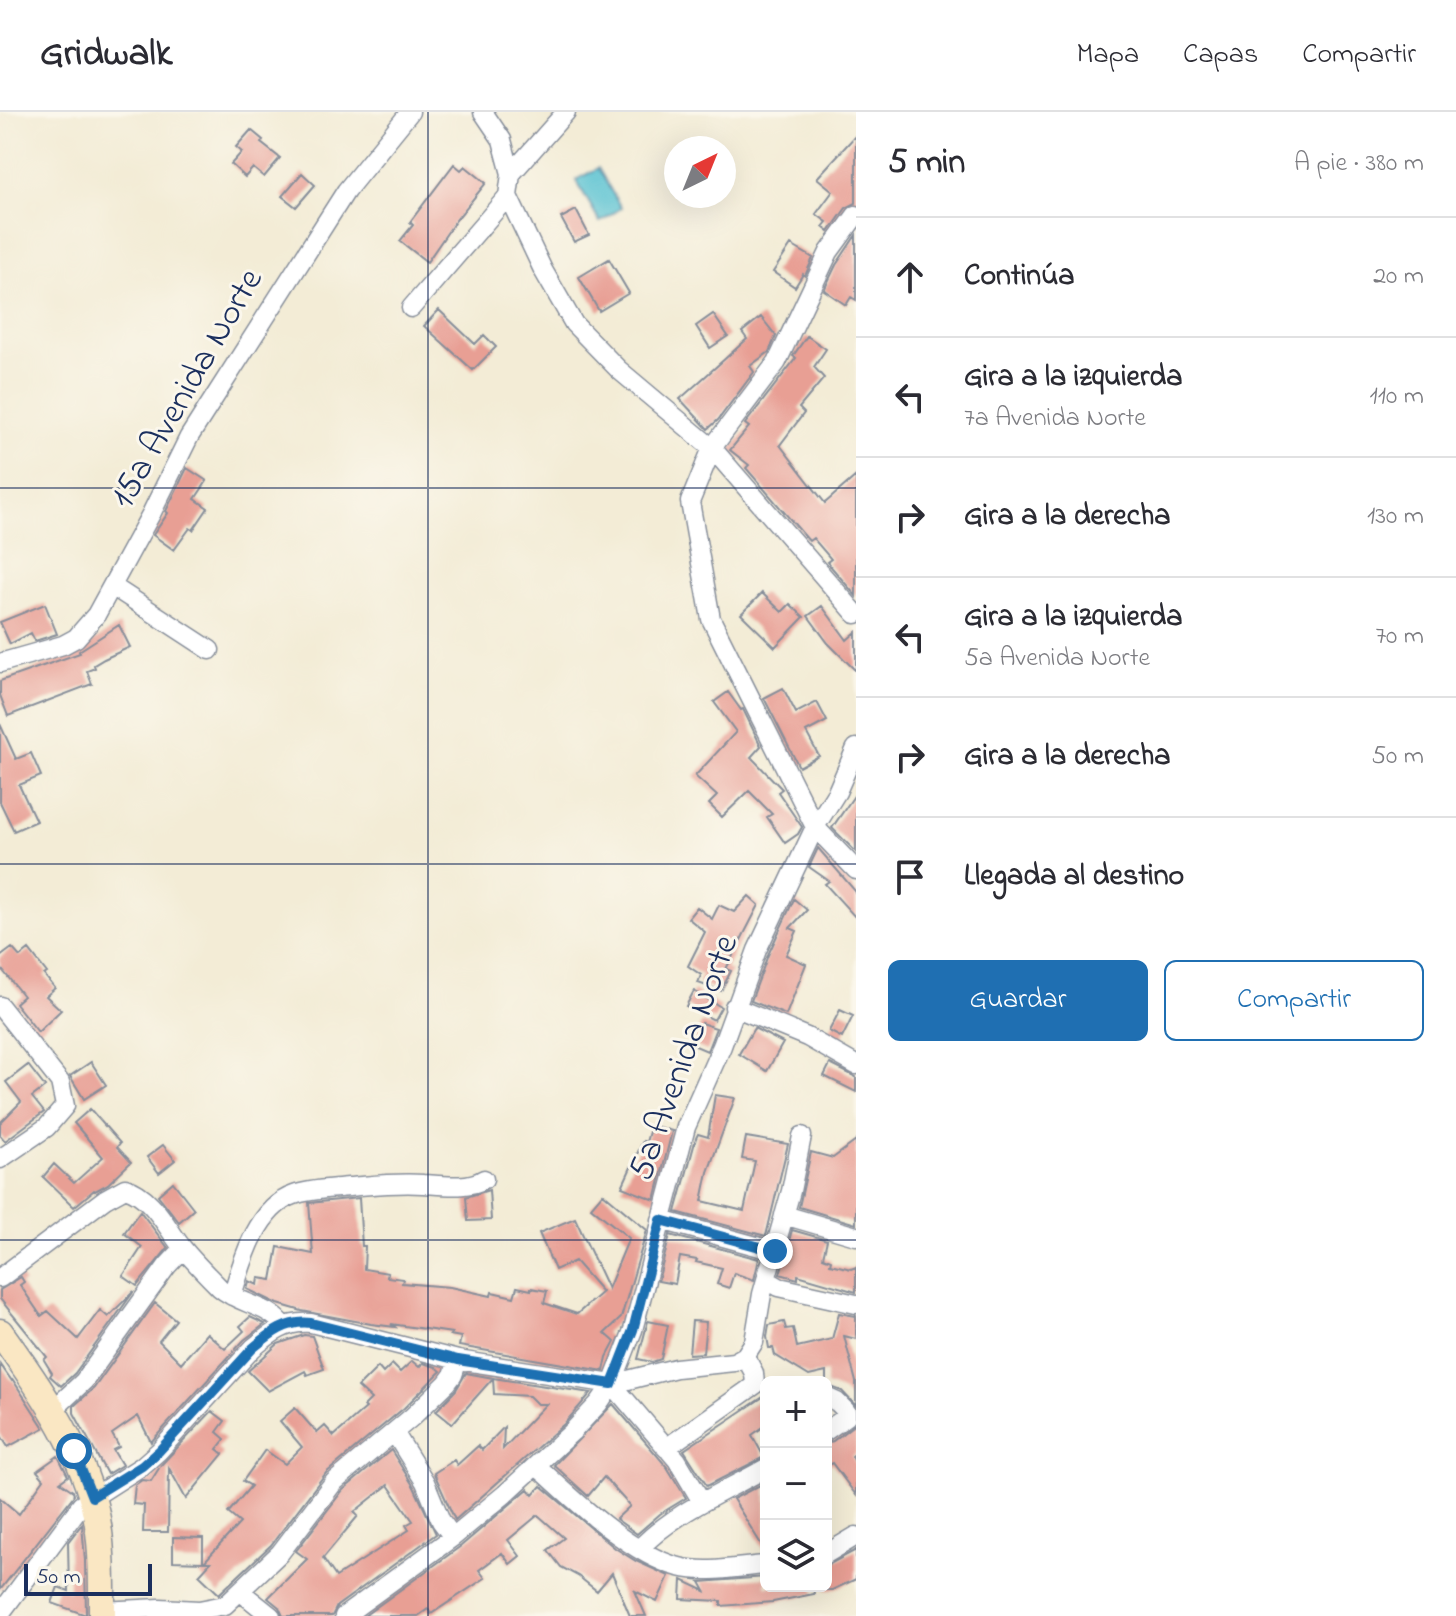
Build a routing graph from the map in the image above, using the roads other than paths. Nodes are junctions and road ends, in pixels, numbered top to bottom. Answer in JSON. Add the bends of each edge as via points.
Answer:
{"nodes":[{"id":1,"x":410,"y":112,"type":"edge"},
{"id":2,"x":483,"y":112,"type":"edge"},
{"id":3,"x":566,"y":112,"type":"edge"},
{"id":4,"x":511,"y":174,"type":"junction"},
{"id":5,"x":508,"y":196,"type":"junction"},
{"id":6,"x":856,"y":215,"type":"edge"},
{"id":7,"x":411,"y":308,"type":"dead end"},
{"id":8,"x":712,"y":448,"type":"junction"},
{"id":9,"x":112,"y":586,"type":"junction"},
{"id":10,"x":856,"y":614,"type":"edge"},
{"id":11,"x":210,"y":650,"type":"dead end"},
{"id":12,"x":0,"y":663,"type":"edge"},
{"id":13,"x":856,"y":748,"type":"edge"},
{"id":14,"x":815,"y":827,"type":"junction"},
{"id":15,"x":856,"y":870,"type":"edge"},
{"id":16,"x":0,"y":1006,"type":"edge"},
{"id":17,"x":734,"y":1007,"type":"junction"},
{"id":18,"x":856,"y":1065,"type":"edge"},
{"id":19,"x":802,"y":1136,"type":"dead end"},
{"id":20,"x":0,"y":1159,"type":"edge"},
{"id":21,"x":484,"y":1179,"type":"dead end"},
{"id":22,"x":784,"y":1215,"type":"junction"},
{"id":23,"x":661,"y":1220,"type":"junction"},
{"id":24,"x":856,"y":1236,"type":"edge"},
{"id":25,"x":183,"y":1249,"type":"junction"},
{"id":26,"x":775,"y":1251,"type":"junction"},
{"id":27,"x":0,"y":1278,"type":"edge"},
{"id":28,"x":767,"y":1280,"type":"junction"},
{"id":29,"x":232,"y":1296,"type":"junction"},
{"id":30,"x":856,"y":1304,"type":"edge"},
{"id":31,"x":284,"y":1326,"type":"junction"},
{"id":32,"x":0,"y":1332,"type":"edge"},
{"id":33,"x":745,"y":1356,"type":"junction"},
{"id":34,"x":458,"y":1360,"type":"junction"},
{"id":35,"x":612,"y":1384,"type":"junction"},
{"id":36,"x":832,"y":1400,"type":"edge"},
{"id":37,"x":52,"y":1411,"type":"junction"},
{"id":38,"x":832,"y":1428,"type":"edge"},
{"id":39,"x":394,"y":1432,"type":"junction"},
{"id":40,"x":666,"y":1448,"type":"junction"},
{"id":41,"x":537,"y":1466,"type":"junction"},
{"id":42,"x":760,"y":1471,"type":"edge"},
{"id":43,"x":92,"y":1497,"type":"junction"},
{"id":44,"x":702,"y":1502,"type":"junction"},
{"id":45,"x":856,"y":1536,"type":"edge"},
{"id":46,"x":453,"y":1537,"type":"junction"},
{"id":47,"x":639,"y":1549,"type":"junction"},
{"id":48,"x":832,"y":1550,"type":"edge"},
{"id":49,"x":760,"y":1566,"type":"edge"},
{"id":50,"x":241,"y":1592,"type":"junction"},
{"id":51,"x":0,"y":1614,"type":"edge"},
{"id":52,"x":102,"y":1614,"type":"edge"},
{"id":53,"x":271,"y":1616,"type":"edge"},
{"id":54,"x":344,"y":1616,"type":"edge"}],
"edges":[{"from":1,"to":9,"type":"street","name":"15a Avenida Norte","via":[[346,191],[246,345],[189,437]]},
{"from":2,"to":4,"type":"street","via":[[502,140]]},
{"from":3,"to":4,"type":"street"},
{"from":4,"to":5,"type":"street"},
{"from":5,"to":7,"type":"street"},
{"from":5,"to":8,"type":"street","via":[[574,324],[619,370]]},
{"from":6,"to":8,"type":"street","via":[[829,252],[777,362]]},
{"from":8,"to":10,"type":"street"},
{"from":8,"to":14,"type":"street","via":[[690,502],[711,619]]},
{"from":9,"to":11,"type":"street"},
{"from":9,"to":12,"type":"street","name":"15a Avenida Norte","via":[[76,638]]},
{"from":13,"to":14,"type":"street","name":"5a Avenida Norte"},
{"from":14,"to":15,"type":"street"},
{"from":14,"to":17,"type":"street","name":"5a Avenida Norte"},
{"from":16,"to":20,"type":"street","via":[[60,1082],[65,1106],[47,1127]]},
{"from":17,"to":18,"type":"street","via":[[807,1037]]},
{"from":17,"to":23,"type":"street","name":"5a Avenida Norte","via":[[686,1127]]},
{"from":19,"to":22,"type":"street"},
{"from":21,"to":29,"type":"street","via":[[454,1185],[395,1182],[294,1195],[258,1229]]},
{"from":22,"to":24,"type":"street"},
{"from":22,"to":26,"type":"street"},
{"from":23,"to":26,"type":"street"},
{"from":23,"to":35,"type":"street","name":"5a Avenida Norte","via":[[633,1330]]},
{"from":25,"to":27,"type":"street","via":[[146,1200],[125,1188]]},
{"from":25,"to":29,"type":"street"},
{"from":25,"to":37,"type":"street","via":[[84,1381]]},
{"from":26,"to":28,"type":"street"},
{"from":28,"to":30,"type":"street"},
{"from":28,"to":33,"type":"street","via":[[754,1342]]},
{"from":29,"to":31,"type":"street","via":[[272,1313]]},
{"from":31,"to":34,"type":"street","via":[[311,1323]]},
{"from":31,"to":43,"type":"street","via":[[253,1348],[159,1451]]},
{"from":32,"to":37,"type":"street"},
{"from":33,"to":35,"type":"street"},
{"from":33,"to":40,"type":"street","via":[[755,1385]]},
{"from":34,"to":35,"type":"street"},
{"from":34,"to":39,"type":"street","via":[[447,1383]]},
{"from":35,"to":40,"type":"street"},
{"from":35,"to":41,"type":"street","name":"5a Avenida Norte"},
{"from":36,"to":38,"type":"street","via":[[846,1417]]},
{"from":37,"to":43,"type":"street"},
{"from":39,"to":46,"type":"street"},
{"from":39,"to":50,"type":"street","via":[[334,1482],[280,1553]]},
{"from":40,"to":44,"type":"street"},
{"from":41,"to":46,"type":"street","name":"5a Avenida Norte"},
{"from":41,"to":47,"type":"street"},
{"from":42,"to":44,"type":"street"},
{"from":43,"to":51,"type":"street","via":[[71,1516]]},
{"from":43,"to":52,"type":"street"},
{"from":44,"to":47,"type":"street"},
{"from":45,"to":48,"type":"street"},
{"from":46,"to":54,"type":"street","name":"5a Avenida Norte"},
{"from":47,"to":49,"type":"street","via":[[695,1570]]},
{"from":50,"to":52,"type":"street","via":[[217,1608]]},
{"from":50,"to":53,"type":"street"}]}
